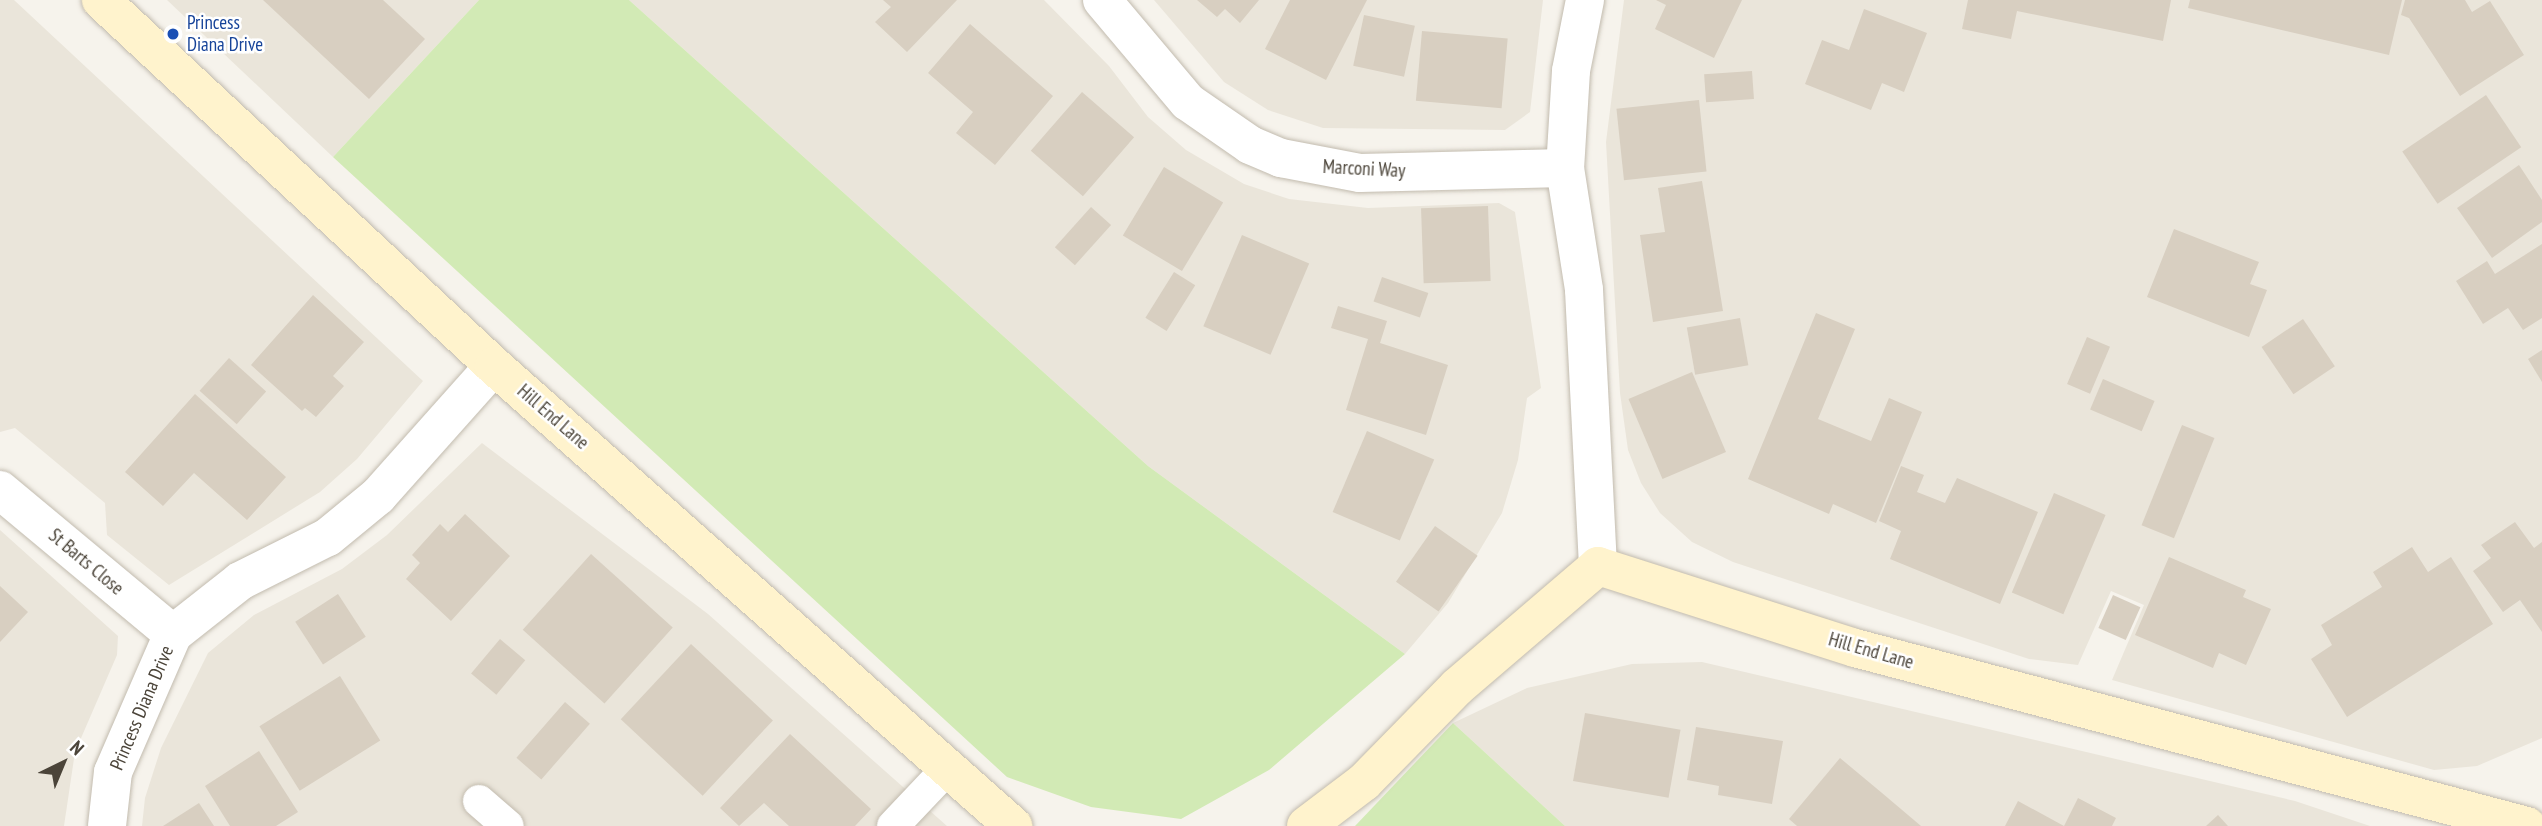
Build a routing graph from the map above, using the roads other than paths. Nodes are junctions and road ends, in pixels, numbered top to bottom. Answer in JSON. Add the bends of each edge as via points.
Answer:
{"nodes":[{"id":1,"x":101,"y":0,"type":"edge"},
{"id":2,"x":1102,"y":0,"type":"edge"},
{"id":3,"x":1585,"y":0,"type":"edge"},
{"id":4,"x":1565,"y":168,"type":"junction"},
{"id":5,"x":494,"y":366,"type":"junction"},
{"id":6,"x":0,"y":491,"type":"edge"},
{"id":7,"x":1598,"y":566,"type":"junction"},
{"id":8,"x":173,"y":634,"type":"junction"},
{"id":9,"x":946,"y":769,"type":"junction"},
{"id":10,"x":479,"y":801,"type":"dead end"},
{"id":11,"x":2542,"y":821,"type":"edge"},
{"id":12,"x":107,"y":826,"type":"edge"},
{"id":13,"x":508,"y":826,"type":"edge"},
{"id":14,"x":893,"y":826,"type":"edge"},
{"id":15,"x":1013,"y":826,"type":"edge"},
{"id":16,"x":1306,"y":826,"type":"edge"},
{"id":17,"x":2527,"y":826,"type":"edge"},
{"id":18,"x":2536,"y":826,"type":"edge"}],
"edges":[{"from":1,"to":5,"type":"street","name":"Hill End Lane"},
{"from":2,"to":4,"type":"street","name":"Marconi Way","via":[[1188,102],[1250,145],[1281,158],[1360,173]]},
{"from":3,"to":4,"type":"street","via":[[1571,71]]},
{"from":4,"to":7,"type":"street","via":[[1584,290]]},
{"from":5,"to":8,"type":"street","name":"Princess Diana Drive","via":[[378,496],[328,537],[240,581]]},
{"from":5,"to":9,"type":"street","name":"Hill End Lane"},
{"from":6,"to":8,"type":"street","name":"St Barts Close"},
{"from":7,"to":16,"type":"street","via":[[1457,687],[1364,782]]},
{"from":7,"to":17,"type":"street","name":"Hill End Lane","via":[[1855,648]]},
{"from":8,"to":12,"type":"street","name":"Princess Diana Drive","via":[[113,772]]},
{"from":9,"to":14,"type":"lane"},
{"from":9,"to":15,"type":"street","name":"Hill End Lane"},
{"from":10,"to":13,"type":"lane"},
{"from":11,"to":18,"type":"street"}]}
